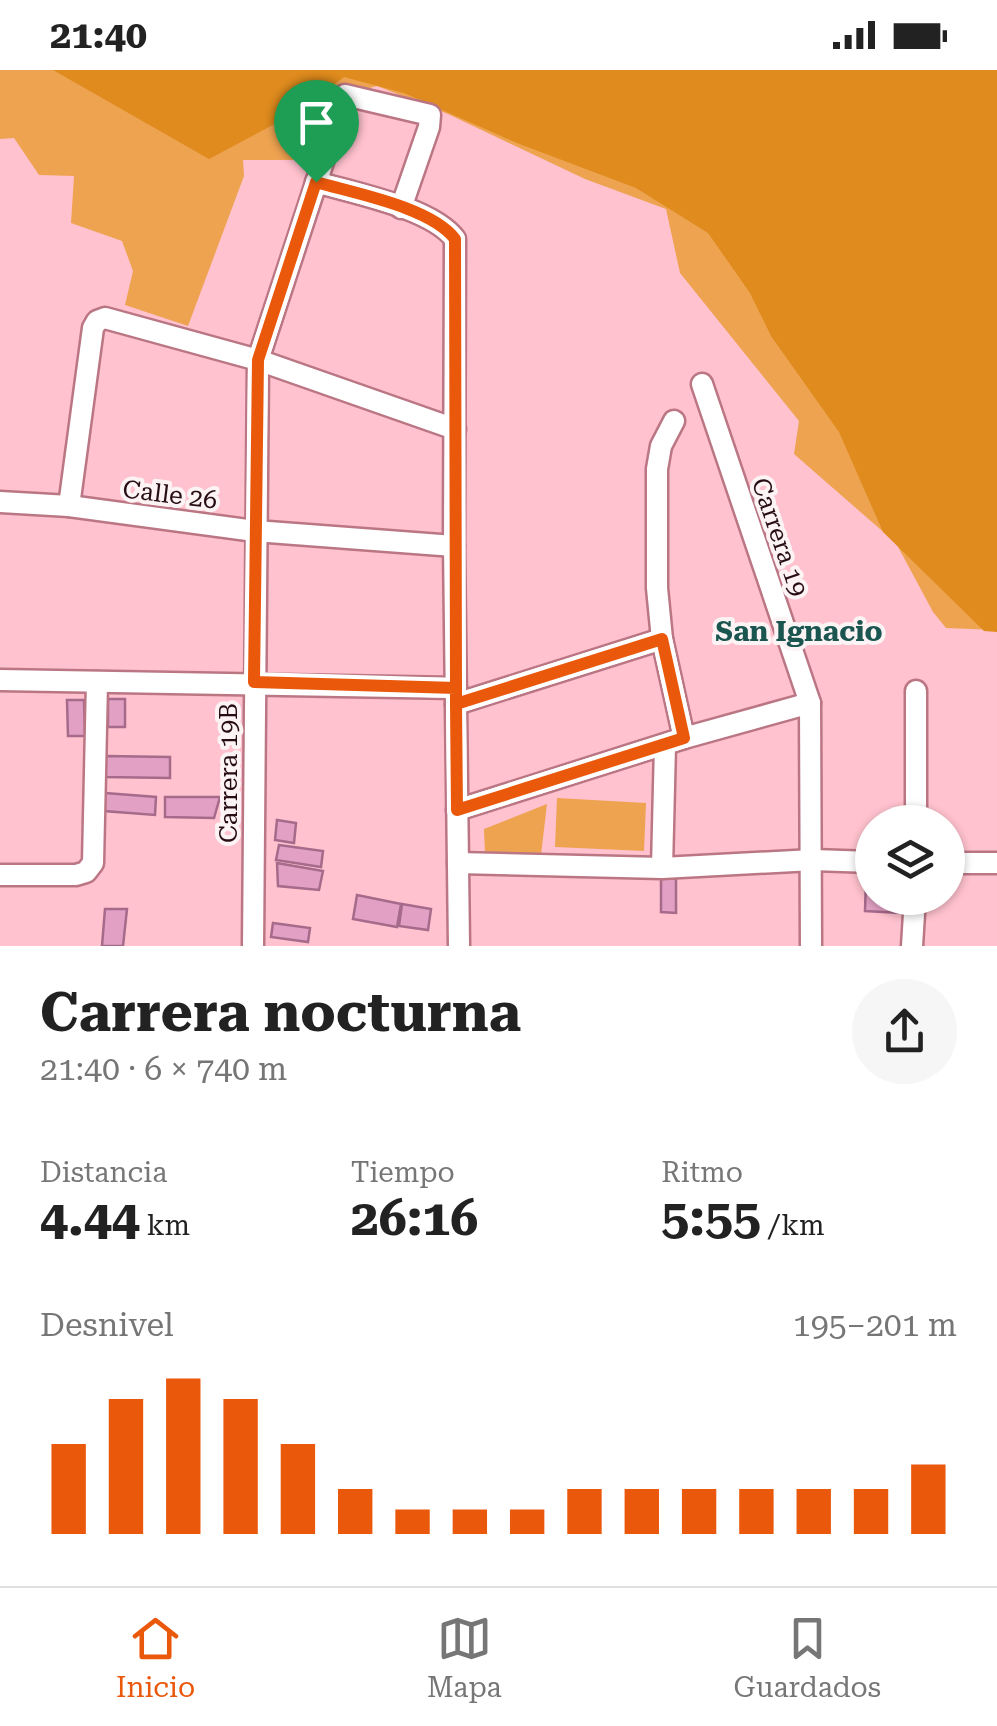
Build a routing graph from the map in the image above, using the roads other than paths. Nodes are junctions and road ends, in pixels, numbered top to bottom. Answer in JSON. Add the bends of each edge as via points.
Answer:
{"nodes":[{"id":1,"x":316,"y":182,"type":"junction"},
{"id":2,"x":401,"y":208,"type":"junction"},
{"id":3,"x":258,"y":360,"type":"junction"},
{"id":4,"x":702,"y":384,"type":"dead end"},
{"id":5,"x":674,"y":421,"type":"dead end"},
{"id":6,"x":455,"y":428,"type":"junction"},
{"id":7,"x":0,"y":502,"type":"edge"},
{"id":8,"x":69,"y":506,"type":"junction"},
{"id":9,"x":255,"y":530,"type":"junction"},
{"id":10,"x":454,"y":546,"type":"junction"},
{"id":11,"x":662,"y":639,"type":"junction"},
{"id":12,"x":0,"y":680,"type":"edge"},
{"id":13,"x":97,"y":682,"type":"junction"},
{"id":14,"x":254,"y":682,"type":"junction"},
{"id":15,"x":916,"y":691,"type":"dead end"},
{"id":16,"x":456,"y":696,"type":"junction"},
{"id":17,"x":810,"y":703,"type":"junction"},
{"id":18,"x":674,"y":742,"type":"junction"},
{"id":19,"x":916,"y":805,"type":"edge"},
{"id":20,"x":457,"y":810,"type":"junction"},
{"id":21,"x":813,"y":860,"type":"junction"},
{"id":22,"x":855,"y":861,"type":"edge"},
{"id":23,"x":458,"y":863,"type":"junction"},
{"id":24,"x":965,"y":863,"type":"edge"},
{"id":25,"x":997,"y":863,"type":"edge"},
{"id":26,"x":662,"y":868,"type":"junction"},
{"id":27,"x":0,"y":875,"type":"edge"},
{"id":28,"x":914,"y":915,"type":"edge"},
{"id":29,"x":253,"y":946,"type":"edge"},
{"id":30,"x":459,"y":946,"type":"edge"},
{"id":31,"x":811,"y":946,"type":"edge"},
{"id":32,"x":912,"y":946,"type":"edge"}],
"edges":[{"from":1,"to":2,"type":"street"},
{"from":1,"to":2,"type":"street","name":"Carrera 19B","via":[[345,94],[426,112],[430,122]]},
{"from":1,"to":3,"type":"street","name":"Carrera 19B"},
{"from":2,"to":6,"type":"street","via":[[455,239]]},
{"from":3,"to":6,"type":"street"},
{"from":3,"to":8,"type":"street","via":[[97,320]]},
{"from":3,"to":9,"type":"street","name":"Carrera 19B"},
{"from":4,"to":17,"type":"street","name":"Carrera 19"},
{"from":5,"to":11,"type":"street","via":[[657,469]]},
{"from":6,"to":10,"type":"street"},
{"from":7,"to":8,"type":"street","name":"Calle 26"},
{"from":8,"to":9,"type":"street","name":"Calle 26"},
{"from":9,"to":10,"type":"street","name":"Calle 26"},
{"from":9,"to":14,"type":"street","name":"Carrera 19B"},
{"from":10,"to":16,"type":"street"},
{"from":11,"to":16,"type":"street"},
{"from":11,"to":18,"type":"street"},
{"from":12,"to":13,"type":"street"},
{"from":13,"to":14,"type":"street"},
{"from":13,"to":27,"type":"street","via":[[93,863],[76,875]]},
{"from":14,"to":16,"type":"street"},
{"from":14,"to":29,"type":"street","name":"Carrera 19B"},
{"from":15,"to":19,"type":"street"},
{"from":16,"to":20,"type":"street"},
{"from":17,"to":18,"type":"street"},
{"from":17,"to":21,"type":"street","name":"Carrera 19"},
{"from":18,"to":20,"type":"street"},
{"from":18,"to":26,"type":"street"},
{"from":20,"to":23,"type":"street"},
{"from":21,"to":22,"type":"street"},
{"from":21,"to":26,"type":"street"},
{"from":21,"to":31,"type":"street","name":"Carrera 19"},
{"from":23,"to":26,"type":"street"},
{"from":23,"to":30,"type":"street"},
{"from":24,"to":25,"type":"street"},
{"from":28,"to":32,"type":"street"}]}
